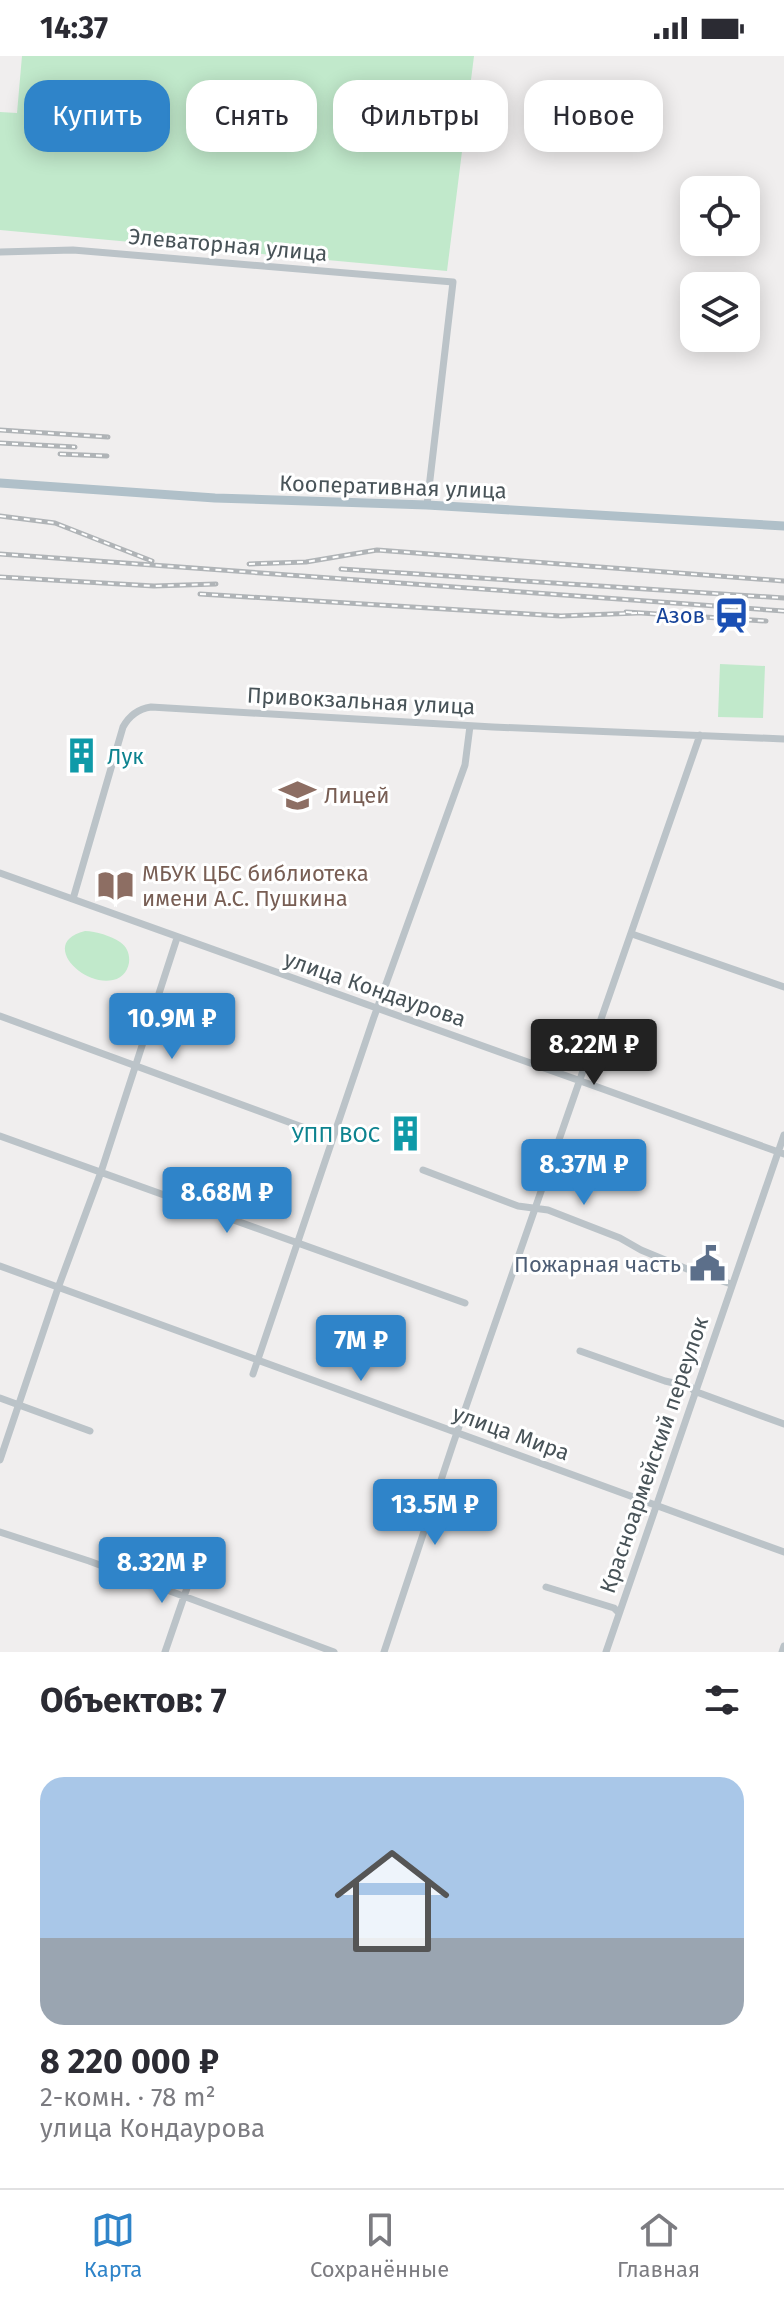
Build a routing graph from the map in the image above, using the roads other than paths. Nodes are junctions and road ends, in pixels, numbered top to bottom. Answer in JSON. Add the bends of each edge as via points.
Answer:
{"nodes":[{"id":1,"x":0,"y":252,"type":"edge"},
{"id":2,"x":0,"y":483,"type":"edge"},
{"id":3,"x":427,"y":505,"type":"junction"},
{"id":4,"x":784,"y":526,"type":"edge"},
{"id":5,"x":470,"y":726,"type":"junction"},
{"id":6,"x":700,"y":735,"type":"junction"},
{"id":7,"x":784,"y":739,"type":"edge"},
{"id":8,"x":0,"y":873,"type":"edge"},
{"id":9,"x":73,"y":899,"type":"junction"},
{"id":10,"x":632,"y":934,"type":"junction"},
{"id":11,"x":177,"y":938,"type":"junction"},
{"id":12,"x":784,"y":987,"type":"edge"},
{"id":13,"x":377,"y":1009,"type":"junction"},
{"id":14,"x":0,"y":1016,"type":"edge"},
{"id":15,"x":135,"y":1064,"type":"junction"},
{"id":16,"x":581,"y":1080,"type":"junction"},
{"id":17,"x":784,"y":1135,"type":"edge"},
{"id":18,"x":0,"y":1136,"type":"edge"},
{"id":19,"x":332,"y":1138,"type":"junction"},
{"id":20,"x":781,"y":1153,"type":"edge"},
{"id":21,"x":423,"y":1170,"type":"dead end"},
{"id":22,"x":101,"y":1172,"type":"junction"},
{"id":23,"x":536,"y":1207,"type":"junction"},
{"id":24,"x":296,"y":1244,"type":"junction"},
{"id":25,"x":0,"y":1266,"type":"edge"},
{"id":26,"x":731,"y":1284,"type":"junction"},
{"id":27,"x":58,"y":1288,"type":"junction"},
{"id":28,"x":465,"y":1303,"type":"dead end"},
{"id":29,"x":580,"y":1351,"type":"dead end"},
{"id":30,"x":258,"y":1362,"type":"junction"},
{"id":31,"x":253,"y":1374,"type":"dead end"},
{"id":32,"x":694,"y":1391,"type":"junction"},
{"id":33,"x":0,"y":1398,"type":"edge"},
{"id":34,"x":18,"y":1405,"type":"junction"},
{"id":35,"x":784,"y":1424,"type":"edge"},
{"id":36,"x":90,"y":1431,"type":"dead end"},
{"id":37,"x":457,"y":1433,"type":"junction"},
{"id":38,"x":0,"y":1460,"type":"edge"},
{"id":39,"x":655,"y":1505,"type":"junction"},
{"id":40,"x":0,"y":1532,"type":"edge"},
{"id":41,"x":784,"y":1552,"type":"edge"},
{"id":42,"x":186,"y":1579,"type":"dead end"},
{"id":43,"x":546,"y":1587,"type":"dead end"},
{"id":44,"x":184,"y":1596,"type":"junction"},
{"id":45,"x":619,"y":1613,"type":"junction"},
{"id":46,"x":784,"y":1646,"type":"edge"},
{"id":47,"x":165,"y":1652,"type":"edge"},
{"id":48,"x":334,"y":1652,"type":"edge"},
{"id":49,"x":384,"y":1652,"type":"edge"},
{"id":50,"x":606,"y":1652,"type":"edge"},
{"id":51,"x":782,"y":1652,"type":"edge"}],
"edges":[{"from":1,"to":3,"type":"street","name":"Элеваторная улица","via":[[73,250],[453,282]]},
{"from":2,"to":3,"type":"main road","name":"Кооперативная улица"},
{"from":3,"to":4,"type":"main road","name":"Кооперативная улица"},
{"from":5,"to":6,"type":"street","name":"Привокзальная улица"},
{"from":5,"to":9,"type":"street","name":"Привокзальная улица","via":[[142,708],[123,727]]},
{"from":5,"to":13,"type":"street","via":[[465,765]]},
{"from":6,"to":7,"type":"street","name":"Привокзальная улица"},
{"from":6,"to":10,"type":"street"},
{"from":8,"to":9,"type":"street","name":"улица Кондаурова"},
{"from":9,"to":11,"type":"street","name":"улица Кондаурова"},
{"from":10,"to":12,"type":"street"},
{"from":10,"to":16,"type":"street"},
{"from":11,"to":13,"type":"street","name":"улица Кондаурова"},
{"from":11,"to":15,"type":"street"},
{"from":13,"to":16,"type":"street","name":"улица Кондаурова"},
{"from":13,"to":19,"type":"street"},
{"from":14,"to":15,"type":"street"},
{"from":15,"to":19,"type":"street"},
{"from":15,"to":22,"type":"street"},
{"from":16,"to":20,"type":"street","name":"улица Кондаурова"},
{"from":16,"to":23,"type":"street"},
{"from":17,"to":20,"type":"street","name":"Красноармейский переулок"},
{"from":18,"to":22,"type":"street"},
{"from":19,"to":24,"type":"street"},
{"from":20,"to":26,"type":"street","name":"Красноармейский переулок"},
{"from":21,"to":23,"type":"street","via":[[518,1206]]},
{"from":22,"to":24,"type":"street"},
{"from":22,"to":27,"type":"street"},
{"from":23,"to":26,"type":"street"},
{"from":23,"to":37,"type":"street"},
{"from":24,"to":28,"type":"street"},
{"from":24,"to":30,"type":"street"},
{"from":25,"to":27,"type":"street","name":"улица Мира"},
{"from":26,"to":32,"type":"street","name":"Красноармейский переулок"},
{"from":27,"to":30,"type":"street","name":"улица Мира"},
{"from":27,"to":34,"type":"street"},
{"from":29,"to":32,"type":"street"},
{"from":30,"to":31,"type":"street"},
{"from":30,"to":37,"type":"street","name":"улица Мира"},
{"from":32,"to":35,"type":"street"},
{"from":32,"to":39,"type":"street","name":"Красноармейский переулок"},
{"from":33,"to":34,"type":"street"},
{"from":34,"to":36,"type":"street"},
{"from":34,"to":38,"type":"street"},
{"from":37,"to":39,"type":"street","name":"улица Мира"},
{"from":37,"to":49,"type":"street"},
{"from":39,"to":41,"type":"street","name":"улица Мира"},
{"from":39,"to":45,"type":"street","name":"Красноармейский переулок"},
{"from":40,"to":44,"type":"street"},
{"from":42,"to":44,"type":"street"},
{"from":43,"to":45,"type":"street"},
{"from":44,"to":47,"type":"street"},
{"from":44,"to":48,"type":"street"},
{"from":45,"to":50,"type":"street","name":"Красноармейский переулок"},
{"from":46,"to":51,"type":"street"}]}
